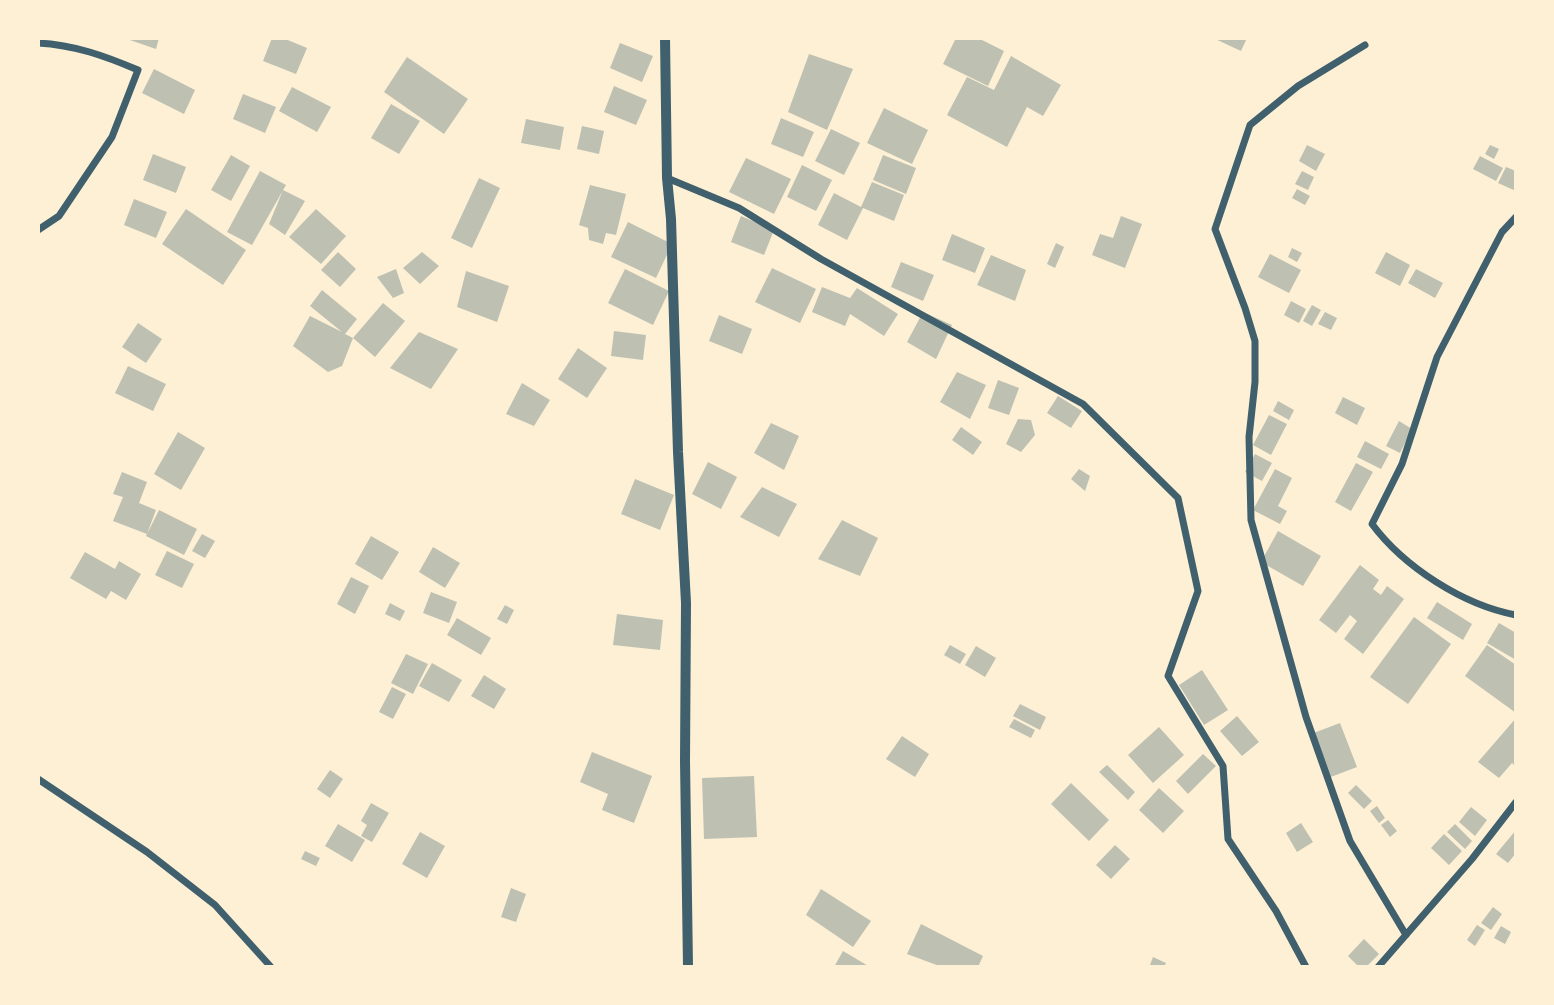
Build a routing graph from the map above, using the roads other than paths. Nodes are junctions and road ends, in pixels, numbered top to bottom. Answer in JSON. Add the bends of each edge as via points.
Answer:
{"nodes":[{"id":1,"x":665,"y":38,"type":"edge"},
{"id":2,"x":38,"y":43,"type":"edge"},
{"id":3,"x":1366,"y":45,"type":"dead end"},
{"id":4,"x":667,"y":178,"type":"junction"},
{"id":5,"x":1516,"y":216,"type":"edge"},
{"id":6,"x":38,"y":230,"type":"edge"},
{"id":7,"x":1516,"y":615,"type":"edge"},
{"id":8,"x":38,"y":779,"type":"edge"},
{"id":9,"x":1516,"y":802,"type":"edge"},
{"id":10,"x":1406,"y":935,"type":"junction"},
{"id":11,"x":271,"y":967,"type":"edge"},
{"id":12,"x":688,"y":967,"type":"edge"},
{"id":13,"x":1306,"y":967,"type":"edge"},
{"id":14,"x":1378,"y":967,"type":"edge"}],
"edges":[{"from":1,"to":4,"type":"street"},
{"from":2,"to":6,"type":"street","via":[[98,53],[138,71],[112,137],[59,216]]},
{"from":3,"to":10,"type":"street","via":[[1298,86],[1250,125],[1215,229],[1255,341],[1251,520],[1306,717],[1350,841]]},
{"from":4,"to":12,"type":"street","via":[[687,603]]},
{"from":4,"to":13,"type":"street","via":[[738,208],[821,260],[1083,404],[1178,498],[1198,591],[1168,676],[1223,766],[1228,839],[1276,911]]},
{"from":5,"to":7,"type":"street","via":[[1502,232],[1437,357],[1402,464],[1372,524],[1383,539],[1466,600]]},
{"from":8,"to":11,"type":"street","via":[[147,852],[215,905]]},
{"from":9,"to":10,"type":"street"},
{"from":10,"to":14,"type":"street"}]}
